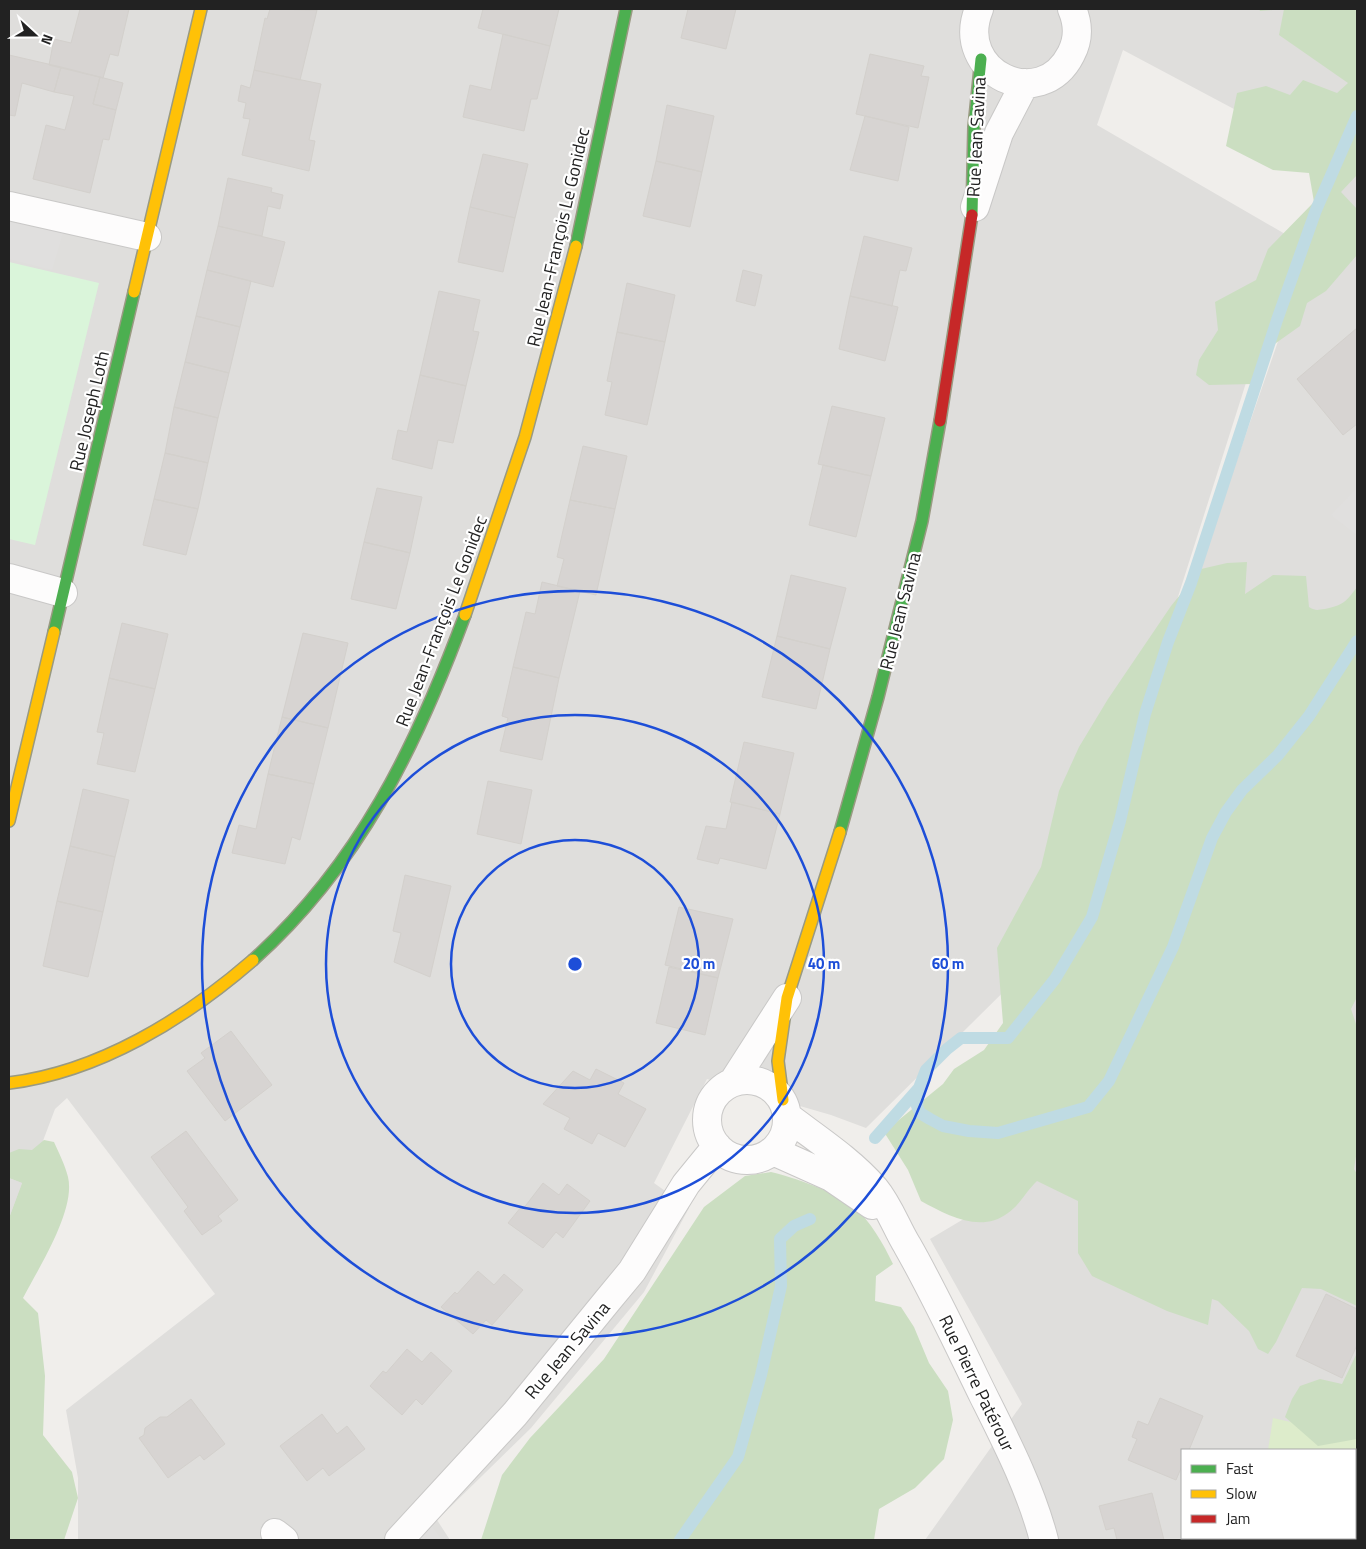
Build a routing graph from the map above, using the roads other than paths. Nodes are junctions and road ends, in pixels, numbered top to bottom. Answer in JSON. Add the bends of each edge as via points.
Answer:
{"nodes":[{"id":1,"x":201,"y":9,"type":"edge"},
{"id":2,"x":626,"y":9,"type":"edge"},
{"id":3,"x":1072,"y":9,"type":"edge"},
{"id":4,"x":973,"y":13,"type":"edge"},
{"id":5,"x":981,"y":59,"type":"junction"},
{"id":6,"x":1024,"y":83,"type":"junction"},
{"id":7,"x":9,"y":206,"type":"edge"},
{"id":8,"x":972,"y":215,"type":"junction"},
{"id":9,"x":147,"y":238,"type":"junction"},
{"id":10,"x":9,"y":578,"type":"edge"},
{"id":11,"x":63,"y":593,"type":"junction"},
{"id":12,"x":9,"y":821,"type":"edge"},
{"id":13,"x":787,"y":998,"type":"junction"},
{"id":14,"x":733,"y":1082,"type":"junction"},
{"id":15,"x":9,"y":1083,"type":"edge"},
{"id":16,"x":785,"y":1108,"type":"junction"},
{"id":17,"x":717,"y":1146,"type":"junction"},
{"id":18,"x":773,"y":1151,"type":"junction"},
{"id":19,"x":845,"y":1174,"type":"junction"},
{"id":20,"x":399,"y":1540,"type":"edge"},
{"id":21,"x":1044,"y":1540,"type":"edge"}],
"edges":[{"from":1,"to":9,"type":"street","name":"Rue Joseph Loth"},
{"from":2,"to":15,"type":"street","name":"Rue Jean-François Le Gonidec","via":[[577,245],[516,468],[491,547],[449,659],[402,764],[379,806],[322,890],[268,948],[200,1002],[78,1068],[39,1081]]},
{"from":3,"to":6,"type":"street","via":[[1077,35],[1068,60],[1050,77]]},
{"from":4,"to":5,"type":"street","via":[[975,42]]},
{"from":5,"to":6,"type":"street","via":[[993,72],[1008,80]]},
{"from":5,"to":8,"type":"street","name":"Rue Jean Savina","via":[[974,127]]},
{"from":6,"to":8,"type":"street","name":"Rue Jean Savina","via":[[999,133]]},
{"from":7,"to":9,"type":"street"},
{"from":8,"to":13,"type":"street","name":"Rue Jean Savina","via":[[940,428],[922,521],[878,698]]},
{"from":9,"to":11,"type":"street","name":"Rue Joseph Loth"},
{"from":10,"to":11,"type":"street"},
{"from":11,"to":12,"type":"street","name":"Rue Joseph Loth"},
{"from":13,"to":14,"type":"street","name":"Rue Jean Savina"},
{"from":13,"to":16,"type":"street","name":"Rue Jean Savina","via":[[778,1061]]},
{"from":14,"to":16,"type":"street","via":[[756,1080],[766,1084]]},
{"from":14,"to":17,"type":"street","via":[[713,1098],[708,1110],[710,1136]]},
{"from":16,"to":18,"type":"street","via":[[786,1130]]},
{"from":16,"to":19,"type":"street","name":"Rue Pierre Patérour"},
{"from":17,"to":18,"type":"street","via":[[738,1159],[763,1157]]},
{"from":17,"to":20,"type":"street","name":"Rue Jean Savina","via":[[686,1184],[632,1270],[608,1300],[514,1414]]},
{"from":18,"to":19,"type":"street","name":"Rue Pierre Patérour"},
{"from":19,"to":21,"type":"street","name":"Rue Pierre Patérour","via":[[898,1231],[944,1315],[1033,1504]]}]}
